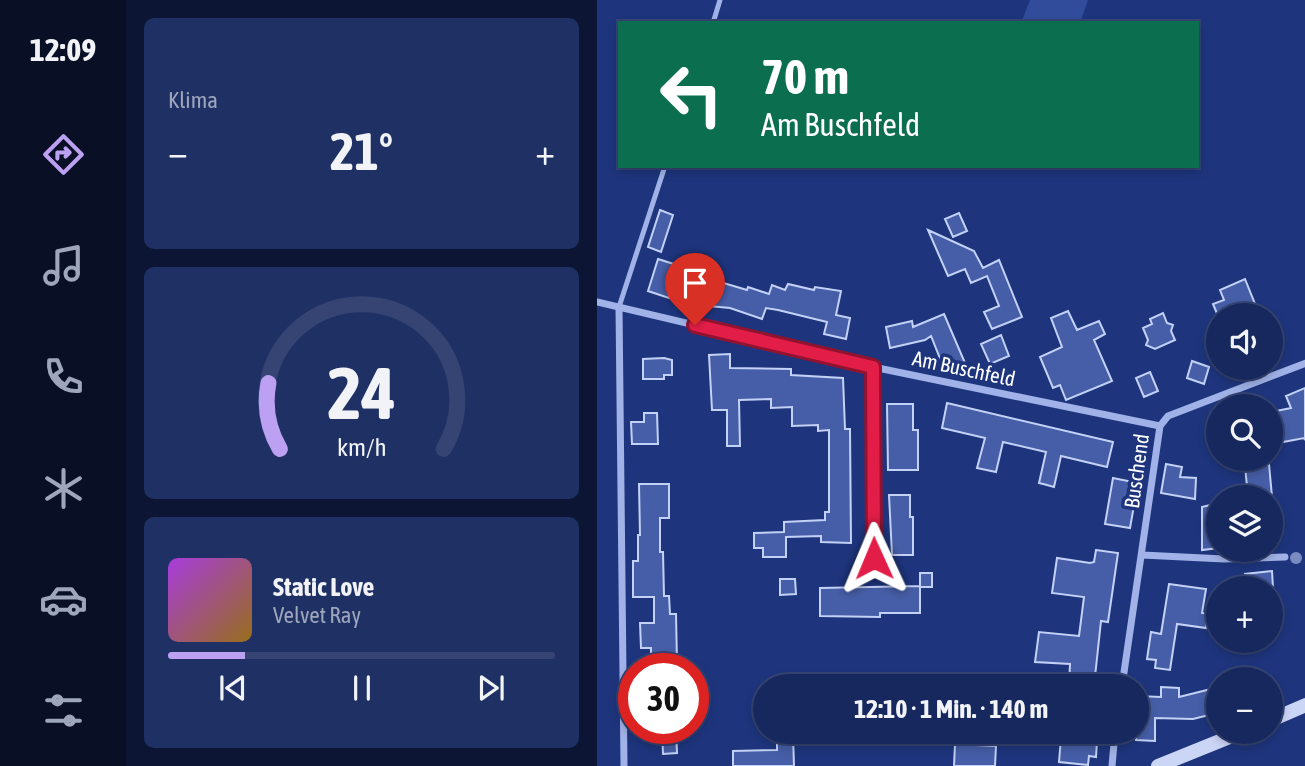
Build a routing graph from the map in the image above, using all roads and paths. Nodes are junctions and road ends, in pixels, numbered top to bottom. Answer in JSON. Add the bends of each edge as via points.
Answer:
{"nodes":[{"id":1,"x":720,"y":0,"type":"edge"},
{"id":2,"x":714,"y":21,"type":"edge"},
{"id":3,"x":664,"y":168,"type":"edge"},
{"id":4,"x":597,"y":302,"type":"edge"},
{"id":5,"x":619,"y":307,"type":"junction"},
{"id":6,"x":1305,"y":363,"type":"edge"},
{"id":7,"x":873,"y":367,"type":"junction"},
{"id":8,"x":1160,"y":426,"type":"junction"},
{"id":9,"x":1142,"y":555,"type":"junction"},
{"id":10,"x":1285,"y":557,"type":"dead end"},
{"id":11,"x":874,"y":558,"type":"dead end"},
{"id":12,"x":1124,"y":674,"type":"edge"},
{"id":13,"x":1305,"y":705,"type":"edge"},
{"id":14,"x":1283,"y":714,"type":"edge"},
{"id":15,"x":1114,"y":744,"type":"edge"},
{"id":16,"x":1212,"y":744,"type":"edge"},
{"id":17,"x":624,"y":766,"type":"edge"},
{"id":18,"x":1112,"y":766,"type":"edge"},
{"id":19,"x":1158,"y":766,"type":"edge"}],
"edges":[{"from":1,"to":2,"type":"lane"},
{"from":3,"to":5,"type":"lane"},
{"from":4,"to":5,"type":"street","name":"Am Buschfeld"},
{"from":5,"to":7,"type":"street","name":"Am Buschfeld"},
{"from":5,"to":17,"type":"street"},
{"from":6,"to":8,"type":"street","name":"Buschend","via":[[1168,416]]},
{"from":7,"to":8,"type":"street","name":"Am Buschfeld"},
{"from":7,"to":11,"type":"street"},
{"from":8,"to":9,"type":"street","name":"Buschend"},
{"from":9,"to":10,"type":"street"},
{"from":9,"to":12,"type":"street","name":"Buschend"},
{"from":13,"to":14,"type":"main road"},
{"from":15,"to":18,"type":"street"},
{"from":16,"to":19,"type":"main road"}]}
